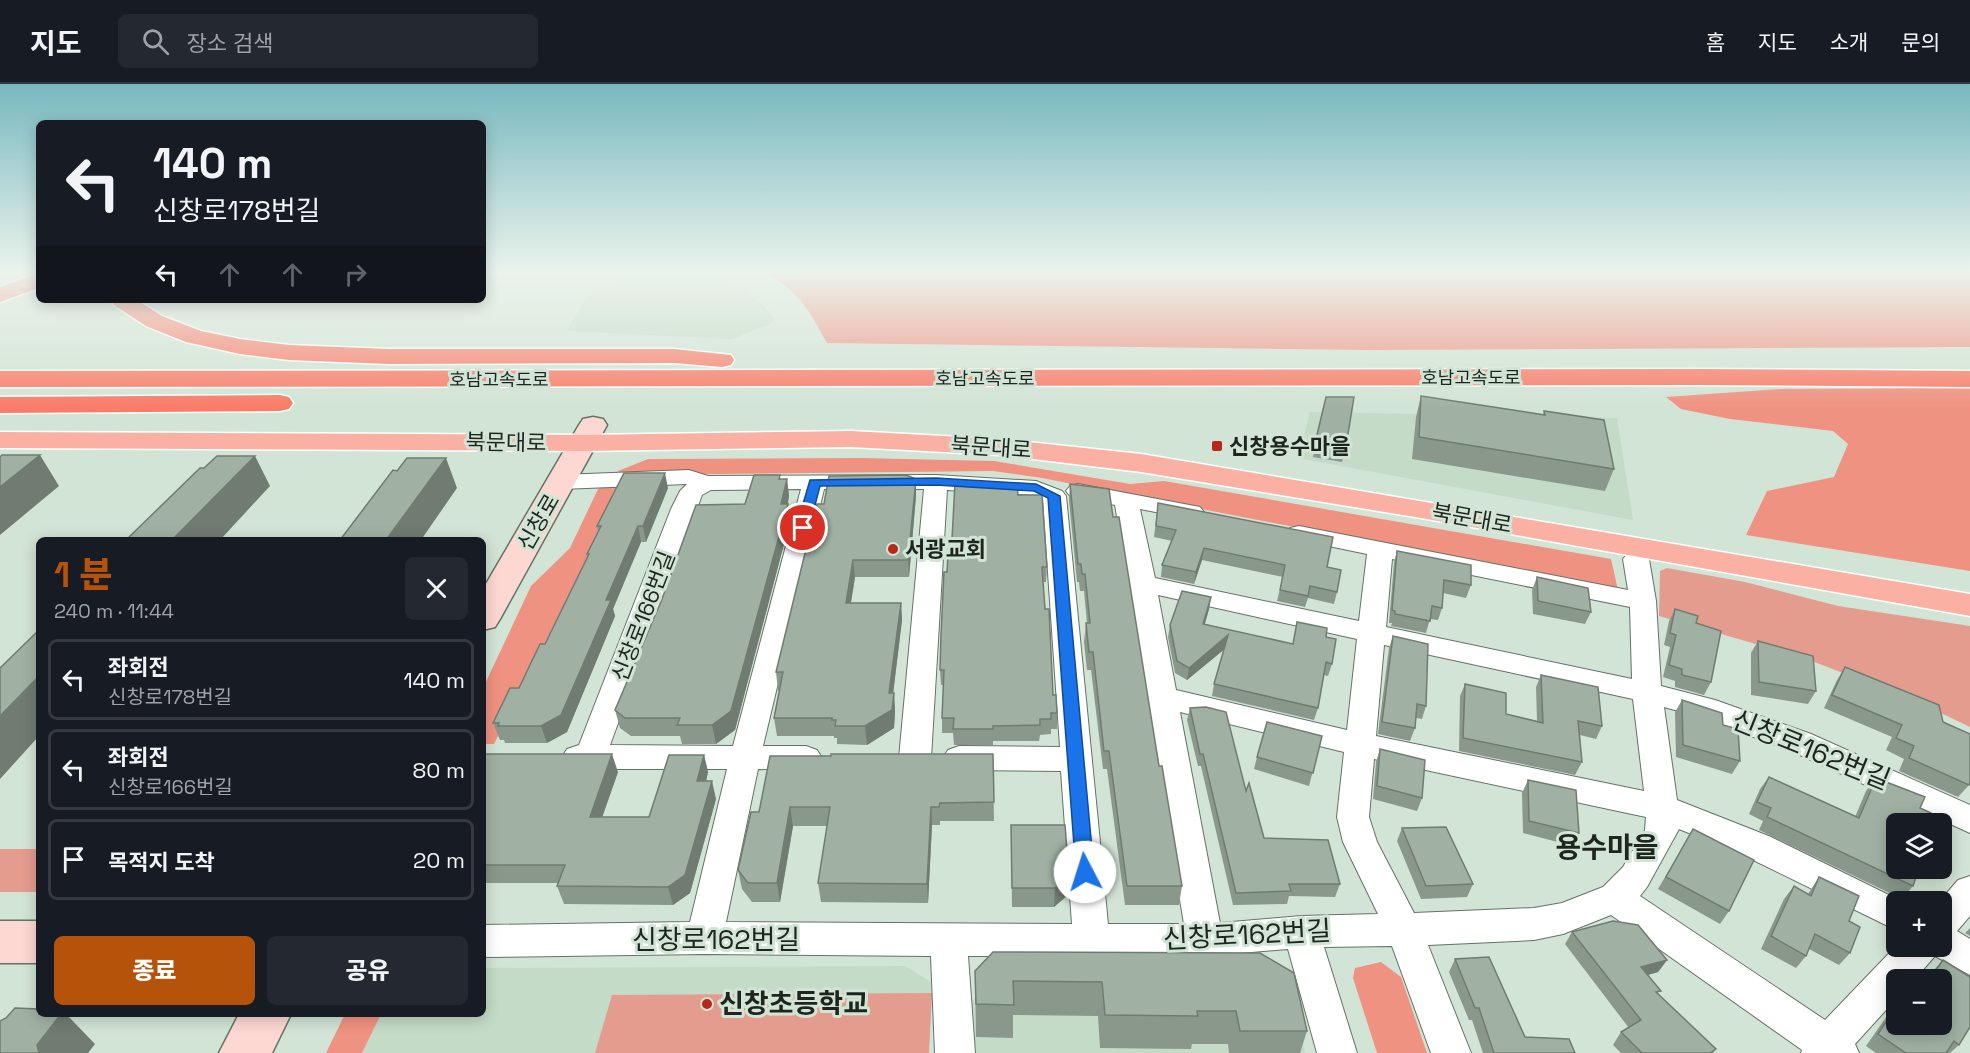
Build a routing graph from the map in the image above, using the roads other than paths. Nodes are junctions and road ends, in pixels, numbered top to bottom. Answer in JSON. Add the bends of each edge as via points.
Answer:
{"nodes":[{"id":1,"x":146,"y":317,"type":"edge"},
{"id":2,"x":789,"y":365,"type":"junction"},
{"id":3,"x":0,"y":366,"type":"edge"},
{"id":4,"x":1970,"y":366,"type":"edge"},
{"id":5,"x":0,"y":379,"type":"edge"},
{"id":6,"x":1002,"y":379,"type":"junction"},
{"id":7,"x":1970,"y":379,"type":"edge"},
{"id":8,"x":0,"y":405,"type":"edge"},
{"id":9,"x":0,"y":424,"type":"edge"},
{"id":10,"x":588,"y":434,"type":"junction"},
{"id":11,"x":0,"y":440,"type":"edge"},
{"id":12,"x":561,"y":482,"type":"junction"},
{"id":13,"x":814,"y":482,"type":"junction"},
{"id":14,"x":936,"y":482,"type":"junction"},
{"id":15,"x":706,"y":483,"type":"junction"},
{"id":16,"x":1054,"y":491,"type":"junction"},
{"id":17,"x":1126,"y":500,"type":"junction"},
{"id":18,"x":1216,"y":517,"type":"edge"},
{"id":19,"x":1275,"y":528,"type":"edge"},
{"id":20,"x":1380,"y":549,"type":"junction"},
{"id":21,"x":1636,"y":559,"type":"dead end"},
{"id":22,"x":1143,"y":584,"type":"junction"},
{"id":23,"x":1970,"y":588,"type":"edge"},
{"id":24,"x":1643,"y":601,"type":"junction"},
{"id":25,"x":1970,"y":605,"type":"edge"},
{"id":26,"x":486,"y":614,"type":"edge"},
{"id":27,"x":1372,"y":632,"type":"junction"},
{"id":28,"x":1647,"y":692,"type":"junction"},
{"id":29,"x":1161,"y":697,"type":"junction"},
{"id":30,"x":1359,"y":744,"type":"junction"},
{"id":31,"x":547,"y":757,"type":"edge"},
{"id":32,"x":590,"y":757,"type":"junction"},
{"id":33,"x":745,"y":758,"type":"junction"},
{"id":34,"x":836,"y":758,"type":"edge"},
{"id":35,"x":1076,"y":759,"type":"junction"},
{"id":36,"x":1662,"y":808,"type":"junction"},
{"id":37,"x":1970,"y":820,"type":"edge"},
{"id":38,"x":1970,"y":891,"type":"edge"},
{"id":39,"x":1615,"y":898,"type":"junction"},
{"id":40,"x":1886,"y":910,"type":"edge"},
{"id":41,"x":1952,"y":911,"type":"edge"},
{"id":42,"x":1404,"y":930,"type":"junction"},
{"id":43,"x":1301,"y":932,"type":"junction"},
{"id":44,"x":704,"y":938,"type":"junction"},
{"id":45,"x":1091,"y":939,"type":"junction"},
{"id":46,"x":949,"y":940,"type":"junction"},
{"id":47,"x":1205,"y":940,"type":"junction"},
{"id":48,"x":486,"y":941,"type":"edge"},
{"id":49,"x":0,"y":942,"type":"edge"},
{"id":50,"x":36,"y":942,"type":"edge"},
{"id":51,"x":1952,"y":947,"type":"edge"},
{"id":52,"x":1911,"y":957,"type":"edge"},
{"id":53,"x":1970,"y":958,"type":"edge"},
{"id":54,"x":265,"y":1017,"type":"edge"},
{"id":55,"x":1830,"y":1051,"type":"edge"},
{"id":56,"x":245,"y":1053,"type":"edge"},
{"id":57,"x":955,"y":1053,"type":"edge"},
{"id":58,"x":1337,"y":1053,"type":"edge"},
{"id":59,"x":1451,"y":1053,"type":"edge"}],
"edges":[{"from":1,"to":2,"type":"highway","via":[[196,337],[243,347],[319,354],[674,356]]},
{"from":2,"to":3,"type":"highway","name":"호남고속도로"},
{"from":2,"to":4,"type":"highway","name":"호남고속도로"},
{"from":5,"to":6,"type":"highway","name":"호남고속도로"},
{"from":6,"to":7,"type":"highway","name":"호남고속도로"},
{"from":6,"to":8,"type":"highway","via":[[879,389]]},
{"from":9,"to":10,"type":"main road","name":"북문대로"},
{"from":10,"to":11,"type":"main road","name":"북문대로"},
{"from":10,"to":12,"type":"main road","name":"신창로"},
{"from":10,"to":23,"type":"main road","name":"북문대로","via":[[855,423],[1109,442]]},
{"from":10,"to":25,"type":"main road","name":"북문대로","via":[[850,439],[1090,456]]},
{"from":12,"to":15,"type":"street","via":[[688,477]]},
{"from":12,"to":26,"type":"main road","name":"신창로"},
{"from":13,"to":14,"type":"street"},
{"from":13,"to":15,"type":"street"},
{"from":13,"to":33,"type":"street"},
{"from":14,"to":16,"type":"street"},
{"from":14,"to":35,"type":"street","via":[[903,758]]},
{"from":15,"to":32,"type":"street","name":"신창로166번길","via":[[692,490],[683,509]]},
{"from":16,"to":17,"type":"street"},
{"from":16,"to":35,"type":"street"},
{"from":17,"to":18,"type":"street"},
{"from":17,"to":22,"type":"street"},
{"from":19,"to":20,"type":"street"},
{"from":20,"to":24,"type":"street"},
{"from":20,"to":27,"type":"street"},
{"from":21,"to":24,"type":"street","name":"신창로162번길"},
{"from":22,"to":27,"type":"street","name":"신창로162번길"},
{"from":22,"to":29,"type":"street"},
{"from":24,"to":28,"type":"street","name":"신창로162번길"},
{"from":27,"to":28,"type":"street","name":"신창로162번길"},
{"from":27,"to":30,"type":"street"},
{"from":28,"to":36,"type":"street","name":"신창로162번길"},
{"from":28,"to":37,"type":"street","name":"신창로162번길","via":[[1800,742]]},
{"from":29,"to":30,"type":"street"},
{"from":29,"to":47,"type":"street"},
{"from":30,"to":36,"type":"street"},
{"from":30,"to":42,"type":"street","via":[[1353,817],[1360,842]]},
{"from":31,"to":32,"type":"street"},
{"from":32,"to":33,"type":"street"},
{"from":33,"to":34,"type":"street"},
{"from":33,"to":44,"type":"street"},
{"from":35,"to":45,"type":"street"},
{"from":36,"to":39,"type":"street","name":"신창로162번길","via":[[1662,831],[1649,856]]},
{"from":36,"to":40,"type":"street","via":[[1759,847]]},
{"from":38,"to":41,"type":"street"},
{"from":39,"to":42,"type":"street","name":"신창로162번길","via":[[1563,918],[1534,924]]},
{"from":39,"to":55,"type":"street"},
{"from":42,"to":43,"type":"street","name":"신창로162번길"},
{"from":42,"to":59,"type":"street"},
{"from":43,"to":47,"type":"street","name":"신창로162번길"},
{"from":43,"to":58,"type":"street"},
{"from":44,"to":46,"type":"street","name":"신창로162번길"},
{"from":44,"to":48,"type":"street","name":"신창로162번길"},
{"from":45,"to":46,"type":"street","name":"신창로162번길"},
{"from":45,"to":47,"type":"street","name":"신창로162번길"},
{"from":46,"to":57,"type":"street"},
{"from":49,"to":50,"type":"main road"},
{"from":51,"to":53,"type":"street"},
{"from":52,"to":55,"type":"street"},
{"from":54,"to":56,"type":"main road"}]}
